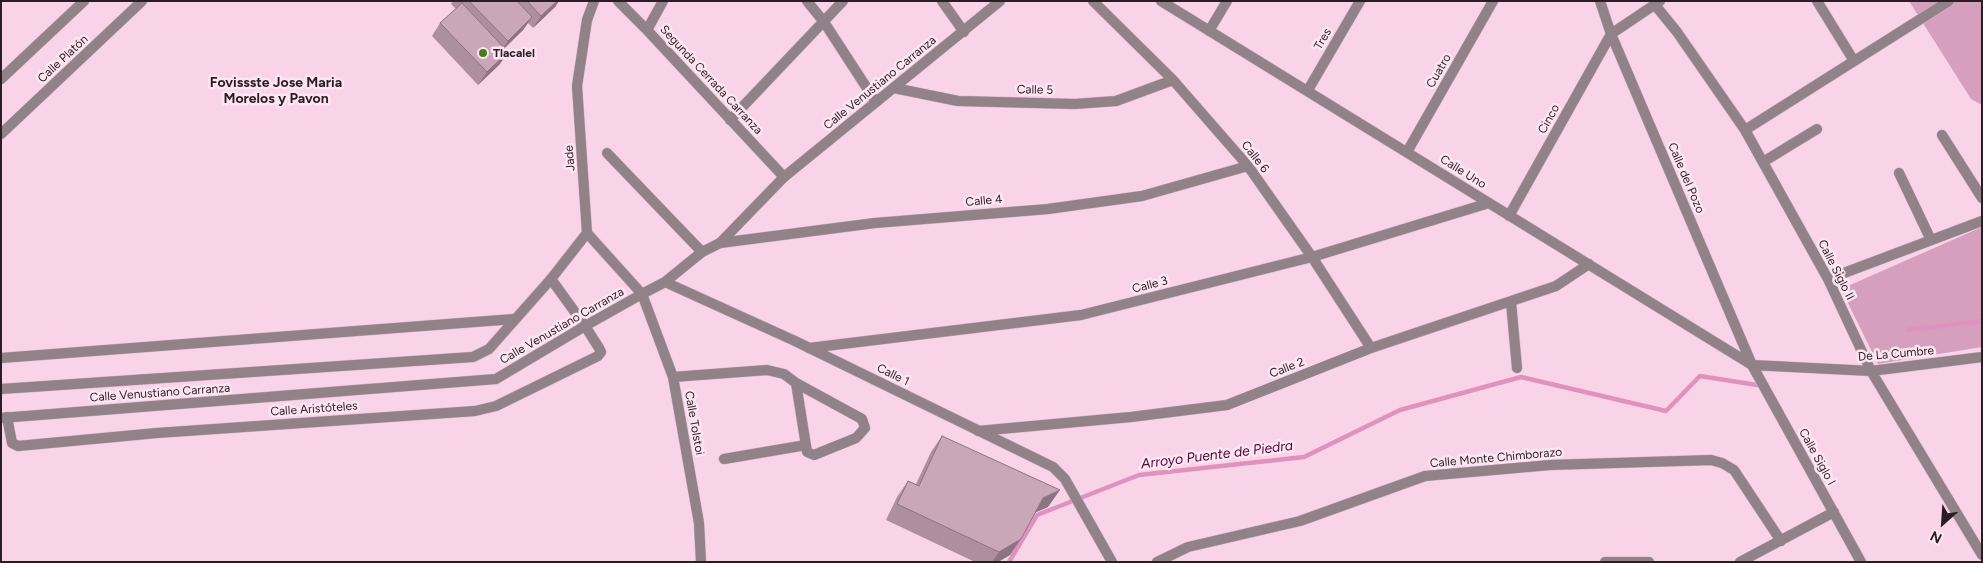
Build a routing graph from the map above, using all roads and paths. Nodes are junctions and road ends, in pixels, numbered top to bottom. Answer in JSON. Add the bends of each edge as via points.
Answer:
{"nodes":[{"id":1,"x":142,"y":1,"type":"edge"},
{"id":2,"x":594,"y":1,"type":"edge"},
{"id":3,"x":618,"y":1,"type":"edge"},
{"id":4,"x":663,"y":1,"type":"edge"},
{"id":5,"x":807,"y":1,"type":"edge"},
{"id":6,"x":844,"y":1,"type":"edge"},
{"id":7,"x":942,"y":1,"type":"edge"},
{"id":8,"x":1000,"y":1,"type":"edge"},
{"id":9,"x":1093,"y":1,"type":"edge"},
{"id":10,"x":1162,"y":1,"type":"edge"},
{"id":11,"x":1227,"y":1,"type":"edge"},
{"id":12,"x":1360,"y":1,"type":"edge"},
{"id":13,"x":1493,"y":1,"type":"edge"},
{"id":14,"x":1600,"y":1,"type":"edge"},
{"id":15,"x":1817,"y":1,"type":"edge"},
{"id":16,"x":1949,"y":1,"type":"edge"},
{"id":17,"x":78,"y":3,"type":"edge"},
{"id":18,"x":1657,"y":3,"type":"edge"},
{"id":19,"x":824,"y":22,"type":"junction"},
{"id":20,"x":647,"y":30,"type":"junction"},
{"id":21,"x":1209,"y":31,"type":"junction"},
{"id":22,"x":964,"y":32,"type":"junction"},
{"id":23,"x":1612,"y":34,"type":"junction"},
{"id":24,"x":1854,"y":61,"type":"junction"},
{"id":25,"x":5,"y":69,"type":"edge"},
{"id":26,"x":1,"y":79,"type":"edge"},
{"id":27,"x":1173,"y":80,"type":"junction"},
{"id":28,"x":894,"y":88,"type":"junction"},
{"id":29,"x":1308,"y":90,"type":"junction"},
{"id":30,"x":876,"y":102,"type":"junction"},
{"id":31,"x":730,"y":120,"type":"junction"},
{"id":32,"x":1817,"y":129,"type":"dead end"},
{"id":33,"x":1745,"y":130,"type":"junction"},
{"id":34,"x":1,"y":134,"type":"edge"},
{"id":35,"x":1942,"y":135,"type":"dead end"},
{"id":36,"x":1407,"y":152,"type":"junction"},
{"id":37,"x":607,"y":153,"type":"dead end"},
{"id":38,"x":1763,"y":162,"type":"junction"},
{"id":39,"x":1248,"y":166,"type":"junction"},
{"id":40,"x":1899,"y":174,"type":"dead end"},
{"id":41,"x":784,"y":176,"type":"junction"},
{"id":42,"x":1982,"y":198,"type":"edge"},
{"id":43,"x":1488,"y":203,"type":"junction"},
{"id":44,"x":1509,"y":216,"type":"junction"},
{"id":45,"x":1982,"y":221,"type":"edge"},
{"id":46,"x":587,"y":233,"type":"junction"},
{"id":47,"x":1931,"y":240,"type":"junction"},
{"id":48,"x":720,"y":244,"type":"junction"},
{"id":49,"x":702,"y":252,"type":"junction"},
{"id":50,"x":1312,"y":257,"type":"junction"},
{"id":51,"x":1589,"y":264,"type":"junction"},
{"id":52,"x":550,"y":279,"type":"junction"},
{"id":53,"x":1828,"y":279,"type":"junction"},
{"id":54,"x":665,"y":282,"type":"junction"},
{"id":55,"x":642,"y":294,"type":"junction"},
{"id":56,"x":1511,"y":302,"type":"junction"},
{"id":57,"x":514,"y":319,"type":"junction"},
{"id":58,"x":585,"y":326,"type":"junction"},
{"id":59,"x":809,"y":348,"type":"junction"},
{"id":60,"x":1372,"y":348,"type":"junction"},
{"id":61,"x":1982,"y":357,"type":"edge"},
{"id":62,"x":1,"y":358,"type":"edge"},
{"id":63,"x":1752,"y":365,"type":"junction"},
{"id":64,"x":1517,"y":368,"type":"dead end"},
{"id":65,"x":1871,"y":371,"type":"junction"},
{"id":66,"x":673,"y":377,"type":"junction"},
{"id":67,"x":796,"y":383,"type":"junction"},
{"id":68,"x":1,"y":389,"type":"edge"},
{"id":69,"x":4,"y":418,"type":"edge"},
{"id":70,"x":978,"y":431,"type":"junction"},
{"id":71,"x":806,"y":445,"type":"junction"},
{"id":72,"x":724,"y":459,"type":"dead end"},
{"id":73,"x":1834,"y":512,"type":"junction"},
{"id":74,"x":1781,"y":541,"type":"junction"},
{"id":75,"x":1982,"y":555,"type":"edge"},
{"id":76,"x":701,"y":562,"type":"edge"},
{"id":77,"x":1112,"y":562,"type":"edge"},
{"id":78,"x":1157,"y":562,"type":"edge"},
{"id":79,"x":1605,"y":562,"type":"edge"},
{"id":80,"x":1650,"y":562,"type":"edge"},
{"id":81,"x":1740,"y":562,"type":"edge"},
{"id":82,"x":1861,"y":562,"type":"edge"}],
"edges":[{"from":1,"to":34,"type":"street","name":"Calle Platón"},
{"from":2,"to":46,"type":"street","name":"Jade","via":[[586,20],[577,86]]},
{"from":3,"to":20,"type":"street","name":"Segunda Cerrada Carranza"},
{"from":4,"to":20,"type":"street"},
{"from":5,"to":19,"type":"street"},
{"from":6,"to":19,"type":"street"},
{"from":7,"to":22,"type":"street"},
{"from":8,"to":22,"type":"street","name":"Calle Venustiano Carranza"},
{"from":9,"to":27,"type":"street","name":"Calle 6"},
{"from":10,"to":21,"type":"street","name":"Calle Uno"},
{"from":11,"to":21,"type":"street"},
{"from":12,"to":29,"type":"street","name":"Tres"},
{"from":13,"to":36,"type":"street","name":"Cuatro"},
{"from":14,"to":23,"type":"street","name":"Calle del Pozo"},
{"from":15,"to":24,"type":"street"},
{"from":16,"to":24,"type":"street"},
{"from":17,"to":25,"type":"street"},
{"from":18,"to":23,"type":"street"},
{"from":18,"to":33,"type":"street","name":"Calle Siglo II"},
{"from":19,"to":30,"type":"street"},
{"from":19,"to":31,"type":"street"},
{"from":20,"to":31,"type":"street","name":"Segunda Cerrada Carranza"},
{"from":21,"to":29,"type":"street","name":"Calle Uno"},
{"from":22,"to":28,"type":"street","name":"Calle Venustiano Carranza"},
{"from":23,"to":44,"type":"street","name":"Cinco"},
{"from":23,"to":63,"type":"street","name":"Calle del Pozo"},
{"from":24,"to":33,"type":"street"},
{"from":25,"to":26,"type":"street"},
{"from":27,"to":28,"type":"street","name":"Calle 5","via":[[1116,101],[1075,104],[958,101]]},
{"from":27,"to":39,"type":"street","name":"Calle 6"},
{"from":28,"to":30,"type":"street","name":"Calle Venustiano Carranza"},
{"from":29,"to":36,"type":"street","name":"Calle Uno"},
{"from":30,"to":41,"type":"street","name":"Calle Venustiano Carranza"},
{"from":31,"to":41,"type":"street","name":"Segunda Cerrada Carranza"},
{"from":32,"to":38,"type":"street"},
{"from":33,"to":38,"type":"street","name":"Calle Siglo II"},
{"from":35,"to":42,"type":"street"},
{"from":36,"to":43,"type":"street","name":"Calle Uno"},
{"from":37,"to":49,"type":"street"},
{"from":38,"to":53,"type":"street","name":"Calle Siglo II"},
{"from":39,"to":48,"type":"street","name":"Calle 4","via":[[1142,196],[1048,209],[875,223]]},
{"from":39,"to":50,"type":"street","name":"Calle 6"},
{"from":40,"to":47,"type":"street"},
{"from":41,"to":48,"type":"street","name":"Calle Venustiano Carranza"},
{"from":43,"to":44,"type":"street","name":"Calle Uno"},
{"from":43,"to":50,"type":"street","name":"Calle 3"},
{"from":44,"to":51,"type":"street","name":"Calle Uno"},
{"from":45,"to":47,"type":"street"},
{"from":46,"to":52,"type":"street","name":"Calle Venustiano Carranza"},
{"from":46,"to":55,"type":"street"},
{"from":47,"to":53,"type":"street"},
{"from":48,"to":49,"type":"street","name":"Calle Venustiano Carranza"},
{"from":49,"to":54,"type":"street","name":"Calle Venustiano Carranza"},
{"from":50,"to":59,"type":"street","name":"Calle 3","via":[[1081,315]]},
{"from":50,"to":60,"type":"street","name":"Calle 6"},
{"from":51,"to":56,"type":"street","name":"Calle 2","via":[[1556,286]]},
{"from":51,"to":63,"type":"street","name":"Calle Uno"},
{"from":52,"to":57,"type":"street","name":"Calle Venustiano Carranza"},
{"from":52,"to":58,"type":"street"},
{"from":53,"to":65,"type":"street","name":"Calle Siglo II"},
{"from":54,"to":55,"type":"street","name":"Calle Venustiano Carranza"},
{"from":54,"to":59,"type":"street","name":"Calle 1"},
{"from":55,"to":58,"type":"street","name":"Calle Venustiano Carranza"},
{"from":55,"to":66,"type":"street","name":"Calle Tolstoi"},
{"from":56,"to":60,"type":"street","name":"Calle 2"},
{"from":56,"to":64,"type":"street"},
{"from":57,"to":62,"type":"street"},
{"from":57,"to":68,"type":"street","name":"Calle Venustiano Carranza","via":[[489,349],[474,357]]},
{"from":58,"to":69,"type":"street","name":"Calle Venustiano Carranza","via":[[496,379]]},
{"from":58,"to":69,"type":"street","name":"Calle Aristóteles","via":[[600,348],[598,356],[496,406],[475,411],[166,432],[18,446],[12,443]]},
{"from":59,"to":70,"type":"street","name":"Calle 1"},
{"from":60,"to":70,"type":"street","name":"Calle 2","via":[[1227,405]]},
{"from":61,"to":65,"type":"street","name":"De La Cumbre"},
{"from":63,"to":65,"type":"street","name":"De La Cumbre"},
{"from":63,"to":73,"type":"street","name":"Calle Siglo I"},
{"from":65,"to":75,"type":"street","name":"Calle Siglo II"},
{"from":66,"to":67,"type":"street","via":[[767,370],[784,374]]},
{"from":66,"to":76,"type":"street","name":"Calle Tolstoi","via":[[699,523]]},
{"from":67,"to":71,"type":"street"},
{"from":67,"to":71,"type":"street","via":[[862,419],[865,428],[856,438],[814,455],[807,452]]},
{"from":70,"to":77,"type":"street","name":"Calle 1","via":[[1053,467],[1065,479]]},
{"from":71,"to":72,"type":"street"},
{"from":73,"to":74,"type":"street"},
{"from":73,"to":82,"type":"street","name":"Calle Siglo I"},
{"from":74,"to":78,"type":"street","name":"Calle Monte Chimborazo","via":[[1734,470],[1722,463],[1711,460],[1550,465],[1425,476],[1300,521],[1188,547]]},
{"from":74,"to":81,"type":"street"},
{"from":79,"to":80,"type":"street"}]}
